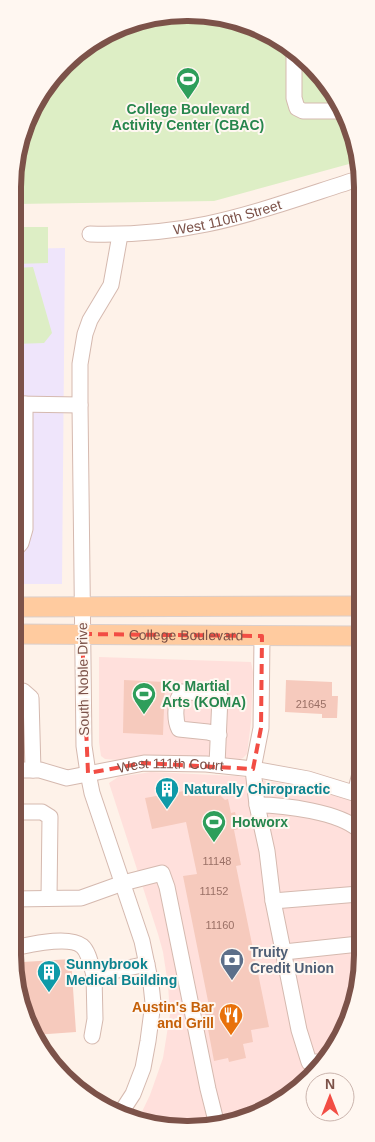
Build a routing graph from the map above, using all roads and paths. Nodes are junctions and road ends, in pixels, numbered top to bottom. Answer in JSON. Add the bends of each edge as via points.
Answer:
{"nodes":[{"id":1,"x":294,"y":61,"type":"edge"},
{"id":2,"x":336,"y":112,"type":"edge"},
{"id":3,"x":353,"y":180,"type":"edge"},
{"id":4,"x":90,"y":234,"type":"dead end"},
{"id":5,"x":120,"y":234,"type":"junction"},
{"id":6,"x":21,"y":404,"type":"edge"},
{"id":7,"x":80,"y":405,"type":"junction"},
{"id":8,"x":21,"y":435,"type":"edge"},
{"id":9,"x":21,"y":544,"type":"edge"},
{"id":10,"x":354,"y":606,"type":"edge"},
{"id":11,"x":21,"y":607,"type":"edge"},
{"id":12,"x":82,"y":607,"type":"junction"},
{"id":13,"x":21,"y":634,"type":"edge"},
{"id":14,"x":82,"y":634,"type":"junction"},
{"id":15,"x":262,"y":636,"type":"junction"},
{"id":16,"x":354,"y":636,"type":"edge"},
{"id":17,"x":21,"y":692,"type":"edge"},
{"id":18,"x":218,"y":735,"type":"dead end"},
{"id":19,"x":217,"y":765,"type":"junction"},
{"id":20,"x":253,"y":769,"type":"junction"},
{"id":21,"x":21,"y":770,"type":"edge"},
{"id":22,"x":33,"y":770,"type":"junction"},
{"id":23,"x":88,"y":773,"type":"junction"},
{"id":24,"x":354,"y":793,"type":"edge"},
{"id":25,"x":257,"y":805,"type":"junction"},
{"id":26,"x":21,"y":812,"type":"edge"},
{"id":27,"x":354,"y":826,"type":"edge"},
{"id":28,"x":123,"y":883,"type":"junction"},
{"id":29,"x":354,"y":894,"type":"edge"},
{"id":30,"x":49,"y":898,"type":"junction"},
{"id":31,"x":21,"y":899,"type":"edge"},
{"id":32,"x":273,"y":900,"type":"junction"},
{"id":33,"x":354,"y":945,"type":"edge"},
{"id":34,"x":21,"y":946,"type":"edge"},
{"id":35,"x":284,"y":952,"type":"junction"},
{"id":36,"x":147,"y":964,"type":"junction"},
{"id":37,"x":94,"y":975,"type":"junction"},
{"id":38,"x":92,"y":1036,"type":"dead end"},
{"id":39,"x":313,"y":1062,"type":"edge"},
{"id":40,"x":124,"y":1108,"type":"edge"},
{"id":41,"x":215,"y":1118,"type":"edge"}],
"edges":[{"from":1,"to":2,"type":"street","via":[[297,108]]},
{"from":3,"to":5,"type":"street","name":"West 110th Street","via":[[206,224]]},
{"from":4,"to":5,"type":"street","name":"West 110th Street"},
{"from":5,"to":7,"type":"street","name":"South Noble Drive","via":[[111,285],[85,334],[80,364]]},
{"from":6,"to":7,"type":"street"},
{"from":7,"to":12,"type":"street","name":"South Noble Drive"},
{"from":8,"to":9,"type":"street","via":[[24,529]]},
{"from":10,"to":12,"type":"main road","name":"College Boulevard"},
{"from":11,"to":12,"type":"main road","name":"College Boulevard"},
{"from":12,"to":14,"type":"street","name":"South Noble Drive"},
{"from":13,"to":14,"type":"main road","name":"College Boulevard"},
{"from":14,"to":15,"type":"main road","name":"College Boulevard"},
{"from":14,"to":23,"type":"street","name":"South Noble Drive","via":[[83,719]]},
{"from":15,"to":16,"type":"main road","name":"College Boulevard"},
{"from":15,"to":20,"type":"street","via":[[261,728]]},
{"from":17,"to":22,"type":"street","via":[[31,698]]},
{"from":18,"to":19,"type":"street"},
{"from":19,"to":20,"type":"street","name":"West 111th Court"},
{"from":19,"to":23,"type":"street","name":"West 111th Court","via":[[144,763]]},
{"from":20,"to":24,"type":"street","name":"West 111th Court","via":[[308,779]]},
{"from":20,"to":25,"type":"street"},
{"from":21,"to":22,"type":"street","name":"West 111th Court"},
{"from":22,"to":23,"type":"street","name":"West 111th Court","via":[[68,778]]},
{"from":23,"to":28,"type":"street","name":"South Noble Drive"},
{"from":25,"to":27,"type":"street","via":[[282,805],[344,820]]},
{"from":25,"to":32,"type":"street"},
{"from":26,"to":30,"type":"street","via":[[42,812],[50,818]]},
{"from":28,"to":30,"type":"street","via":[[81,898]]},
{"from":28,"to":36,"type":"street","name":"South Noble Drive"},
{"from":28,"to":41,"type":"street","via":[[162,873]]},
{"from":29,"to":32,"type":"street"},
{"from":30,"to":31,"type":"street"},
{"from":32,"to":35,"type":"street"},
{"from":33,"to":35,"type":"street"},
{"from":34,"to":37,"type":"street","via":[[73,942],[83,947]]},
{"from":35,"to":39,"type":"street","via":[[299,1030]]},
{"from":36,"to":37,"type":"street"},
{"from":36,"to":40,"type":"street","name":"South Noble Drive","via":[[153,1003],[148,1041],[143,1068]]},
{"from":37,"to":38,"type":"street"}]}
